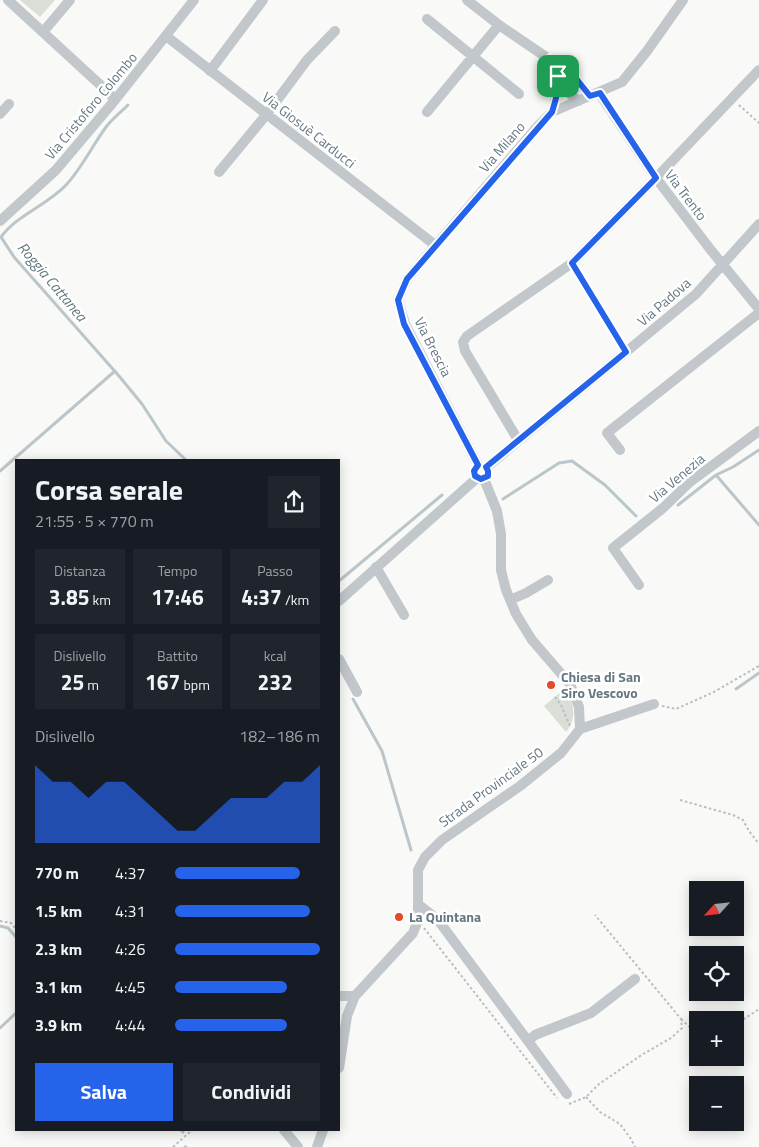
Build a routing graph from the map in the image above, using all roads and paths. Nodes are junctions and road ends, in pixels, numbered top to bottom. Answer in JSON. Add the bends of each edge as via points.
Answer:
{"nodes":[{"id":1,"x":7,"y":0,"type":"edge"},
{"id":2,"x":70,"y":0,"type":"edge"},
{"id":3,"x":194,"y":0,"type":"edge"},
{"id":4,"x":263,"y":0,"type":"edge"},
{"id":5,"x":467,"y":0,"type":"edge"},
{"id":6,"x":683,"y":0,"type":"edge"},
{"id":7,"x":0,"y":7,"type":"edge"},
{"id":8,"x":427,"y":19,"type":"dead end"},
{"id":9,"x":499,"y":25,"type":"junction"},
{"id":10,"x":335,"y":31,"type":"dead end"},
{"id":11,"x":43,"y":32,"type":"junction"},
{"id":12,"x":166,"y":36,"type":"junction"},
{"id":13,"x":473,"y":57,"type":"junction"},
{"id":14,"x":550,"y":58,"type":"junction"},
{"id":15,"x":759,"y":70,"type":"edge"},
{"id":16,"x":210,"y":71,"type":"junction"},
{"id":17,"x":558,"y":76,"type":"junction"},
{"id":18,"x":519,"y":94,"type":"dead end"},
{"id":19,"x":595,"y":94,"type":"junction"},
{"id":20,"x":731,"y":98,"type":"junction"},
{"id":21,"x":115,"y":100,"type":"junction"},
{"id":22,"x":579,"y":101,"type":"junction"},
{"id":23,"x":9,"y":104,"type":"dead end"},
{"id":24,"x":427,"y":112,"type":"dead end"},
{"id":25,"x":552,"y":112,"type":"junction"},
{"id":26,"x":0,"y":114,"type":"edge"},
{"id":27,"x":266,"y":115,"type":"junction"},
{"id":28,"x":759,"y":124,"type":"edge"},
{"id":29,"x":219,"y":172,"type":"dead end"},
{"id":30,"x":656,"y":178,"type":"junction"},
{"id":31,"x":0,"y":221,"type":"edge"},
{"id":32,"x":759,"y":224,"type":"edge"},
{"id":33,"x":435,"y":245,"type":"junction"},
{"id":34,"x":572,"y":263,"type":"junction"},
{"id":35,"x":724,"y":265,"type":"junction"},
{"id":36,"x":759,"y":309,"type":"edge"},
{"id":37,"x":759,"y":313,"type":"edge"},
{"id":38,"x":626,"y":352,"type":"junction"},
{"id":39,"x":759,"y":431,"type":"edge"},
{"id":40,"x":518,"y":440,"type":"junction"},
{"id":41,"x":620,"y":450,"type":"dead end"},
{"id":42,"x":482,"y":466,"type":"junction"},
{"id":43,"x":480,"y":478,"type":"junction"},
{"id":44,"x":376,"y":567,"type":"junction"},
{"id":45,"x":548,"y":580,"type":"dead end"},
{"id":46,"x":639,"y":584,"type":"dead end"},
{"id":47,"x":340,"y":599,"type":"edge"},
{"id":48,"x":510,"y":600,"type":"junction"},
{"id":49,"x":404,"y":615,"type":"dead end"},
{"id":50,"x":340,"y":661,"type":"edge"},
{"id":51,"x":759,"y":666,"type":"edge"},
{"id":52,"x":357,"y":692,"type":"dead end"},
{"id":53,"x":555,"y":697,"type":"dead end"},
{"id":54,"x":654,"y":704,"type":"joint"},
{"id":55,"x":578,"y":731,"type":"junction"},
{"id":56,"x":680,"y":800,"type":"dead end"},
{"id":57,"x":759,"y":844,"type":"edge"},
{"id":58,"x":419,"y":905,"type":"junction"},
{"id":59,"x":0,"y":921,"type":"edge"},
{"id":60,"x":15,"y":927,"type":"edge"},
{"id":61,"x":635,"y":980,"type":"dead end"},
{"id":62,"x":340,"y":996,"type":"edge"},
{"id":63,"x":355,"y":996,"type":"junction"},
{"id":64,"x":759,"y":1010,"type":"edge"},
{"id":65,"x":681,"y":1019,"type":"dead end"},
{"id":66,"x":744,"y":1019,"type":"edge"},
{"id":67,"x":689,"y":1027,"type":"edge"},
{"id":68,"x":528,"y":1041,"type":"junction"},
{"id":69,"x":340,"y":1062,"type":"edge"},
{"id":70,"x":567,"y":1094,"type":"dead end"},
{"id":71,"x":586,"y":1097,"type":"dead end"},
{"id":72,"x":190,"y":1131,"type":"edge"},
{"id":73,"x":285,"y":1131,"type":"edge"},
{"id":74,"x":323,"y":1131,"type":"edge"},
{"id":75,"x":173,"y":1147,"type":"edge"},
{"id":76,"x":298,"y":1147,"type":"edge"},
{"id":77,"x":317,"y":1147,"type":"edge"},
{"id":78,"x":635,"y":1147,"type":"edge"}],
"edges":[{"from":1,"to":7,"type":"street"},
{"from":1,"to":11,"type":"street"},
{"from":2,"to":11,"type":"street"},
{"from":3,"to":12,"type":"street","name":"Via Cristoforo Colombo"},
{"from":4,"to":16,"type":"street"},
{"from":5,"to":9,"type":"street","name":"Via Trento"},
{"from":6,"to":19,"type":"street","name":"Via Milano","via":[[622,82]]},
{"from":8,"to":13,"type":"street"},
{"from":9,"to":13,"type":"street"},
{"from":9,"to":14,"type":"street","name":"Via Trento"},
{"from":10,"to":27,"type":"street","via":[[307,60]]},
{"from":11,"to":21,"type":"street"},
{"from":12,"to":16,"type":"street","name":"Via Giosuè Carducci"},
{"from":12,"to":21,"type":"street","name":"Via Cristoforo Colombo"},
{"from":13,"to":18,"type":"street"},
{"from":13,"to":24,"type":"street"},
{"from":14,"to":17,"type":"street"},
{"from":14,"to":19,"type":"street","name":"Via Trento"},
{"from":15,"to":20,"type":"street"},
{"from":16,"to":27,"type":"street","name":"Via Giosuè Carducci"},
{"from":17,"to":22,"type":"street","via":[[572,97]]},
{"from":17,"to":25,"type":"street","via":[[560,88]]},
{"from":19,"to":22,"type":"street","name":"Via Milano"},
{"from":19,"to":30,"type":"street","name":"Via Trento"},
{"from":20,"to":28,"type":"path"},
{"from":20,"to":30,"type":"street"},
{"from":21,"to":31,"type":"street","name":"Via Cristoforo Colombo","via":[[56,170]]},
{"from":22,"to":25,"type":"street","name":"Via Milano"},
{"from":23,"to":26,"type":"street"},
{"from":25,"to":33,"type":"street","name":"Via Milano"},
{"from":27,"to":29,"type":"street"},
{"from":27,"to":33,"type":"street","name":"Via Giosuè Carducci"},
{"from":30,"to":34,"type":"street"},
{"from":30,"to":35,"type":"street","name":"Via Trento"},
{"from":32,"to":35,"type":"street","name":"Via Padova"},
{"from":33,"to":42,"type":"street","name":"Via Brescia","via":[[407,279],[398,300],[404,324]]},
{"from":34,"to":38,"type":"path"},
{"from":34,"to":40,"type":"street","via":[[467,336],[463,342],[465,351]]},
{"from":35,"to":36,"type":"street","name":"Via Trento"},
{"from":35,"to":38,"type":"street","name":"Via Padova","via":[[696,294]]},
{"from":37,"to":41,"type":"street","via":[[607,433]]},
{"from":38,"to":40,"type":"street","name":"Via Padova"},
{"from":39,"to":46,"type":"street","name":"Via Venezia","via":[[690,482],[613,548]]},
{"from":40,"to":42,"type":"street","name":"Via Padova"},
{"from":42,"to":43,"type":"street","via":[[474,471]]},
{"from":43,"to":44,"type":"street"},
{"from":43,"to":48,"type":"street","via":[[497,511],[502,570]]},
{"from":44,"to":47,"type":"street"},
{"from":44,"to":49,"type":"street"},
{"from":45,"to":48,"type":"street"},
{"from":48,"to":55,"type":"street","via":[[532,640],[570,684],[579,707]]},
{"from":50,"to":52,"type":"street"},
{"from":51,"to":54,"type":"path","via":[[676,709]]},
{"from":53,"to":55,"type":"path","via":[[568,724]]},
{"from":54,"to":55,"type":"street"},
{"from":55,"to":58,"type":"street","name":"Strada Provinciale 50","via":[[561,753],[442,840],[425,857],[418,870]]},
{"from":56,"to":57,"type":"path","via":[[743,820]]},
{"from":58,"to":63,"type":"street","name":"Strada Provinciale 50","via":[[413,933]]},
{"from":58,"to":68,"type":"street","via":[[438,920]]},
{"from":59,"to":60,"type":"path"},
{"from":61,"to":68,"type":"street","via":[[590,1013],[535,1034]]},
{"from":62,"to":63,"type":"street"},
{"from":63,"to":69,"type":"street","via":[[347,1016]]},
{"from":64,"to":66,"type":"path"},
{"from":65,"to":67,"type":"path"},
{"from":68,"to":70,"type":"street"},
{"from":71,"to":78,"type":"path","via":[[600,1112],[620,1124]]},
{"from":72,"to":75,"type":"path"},
{"from":73,"to":76,"type":"street"},
{"from":74,"to":77,"type":"street"}]}
